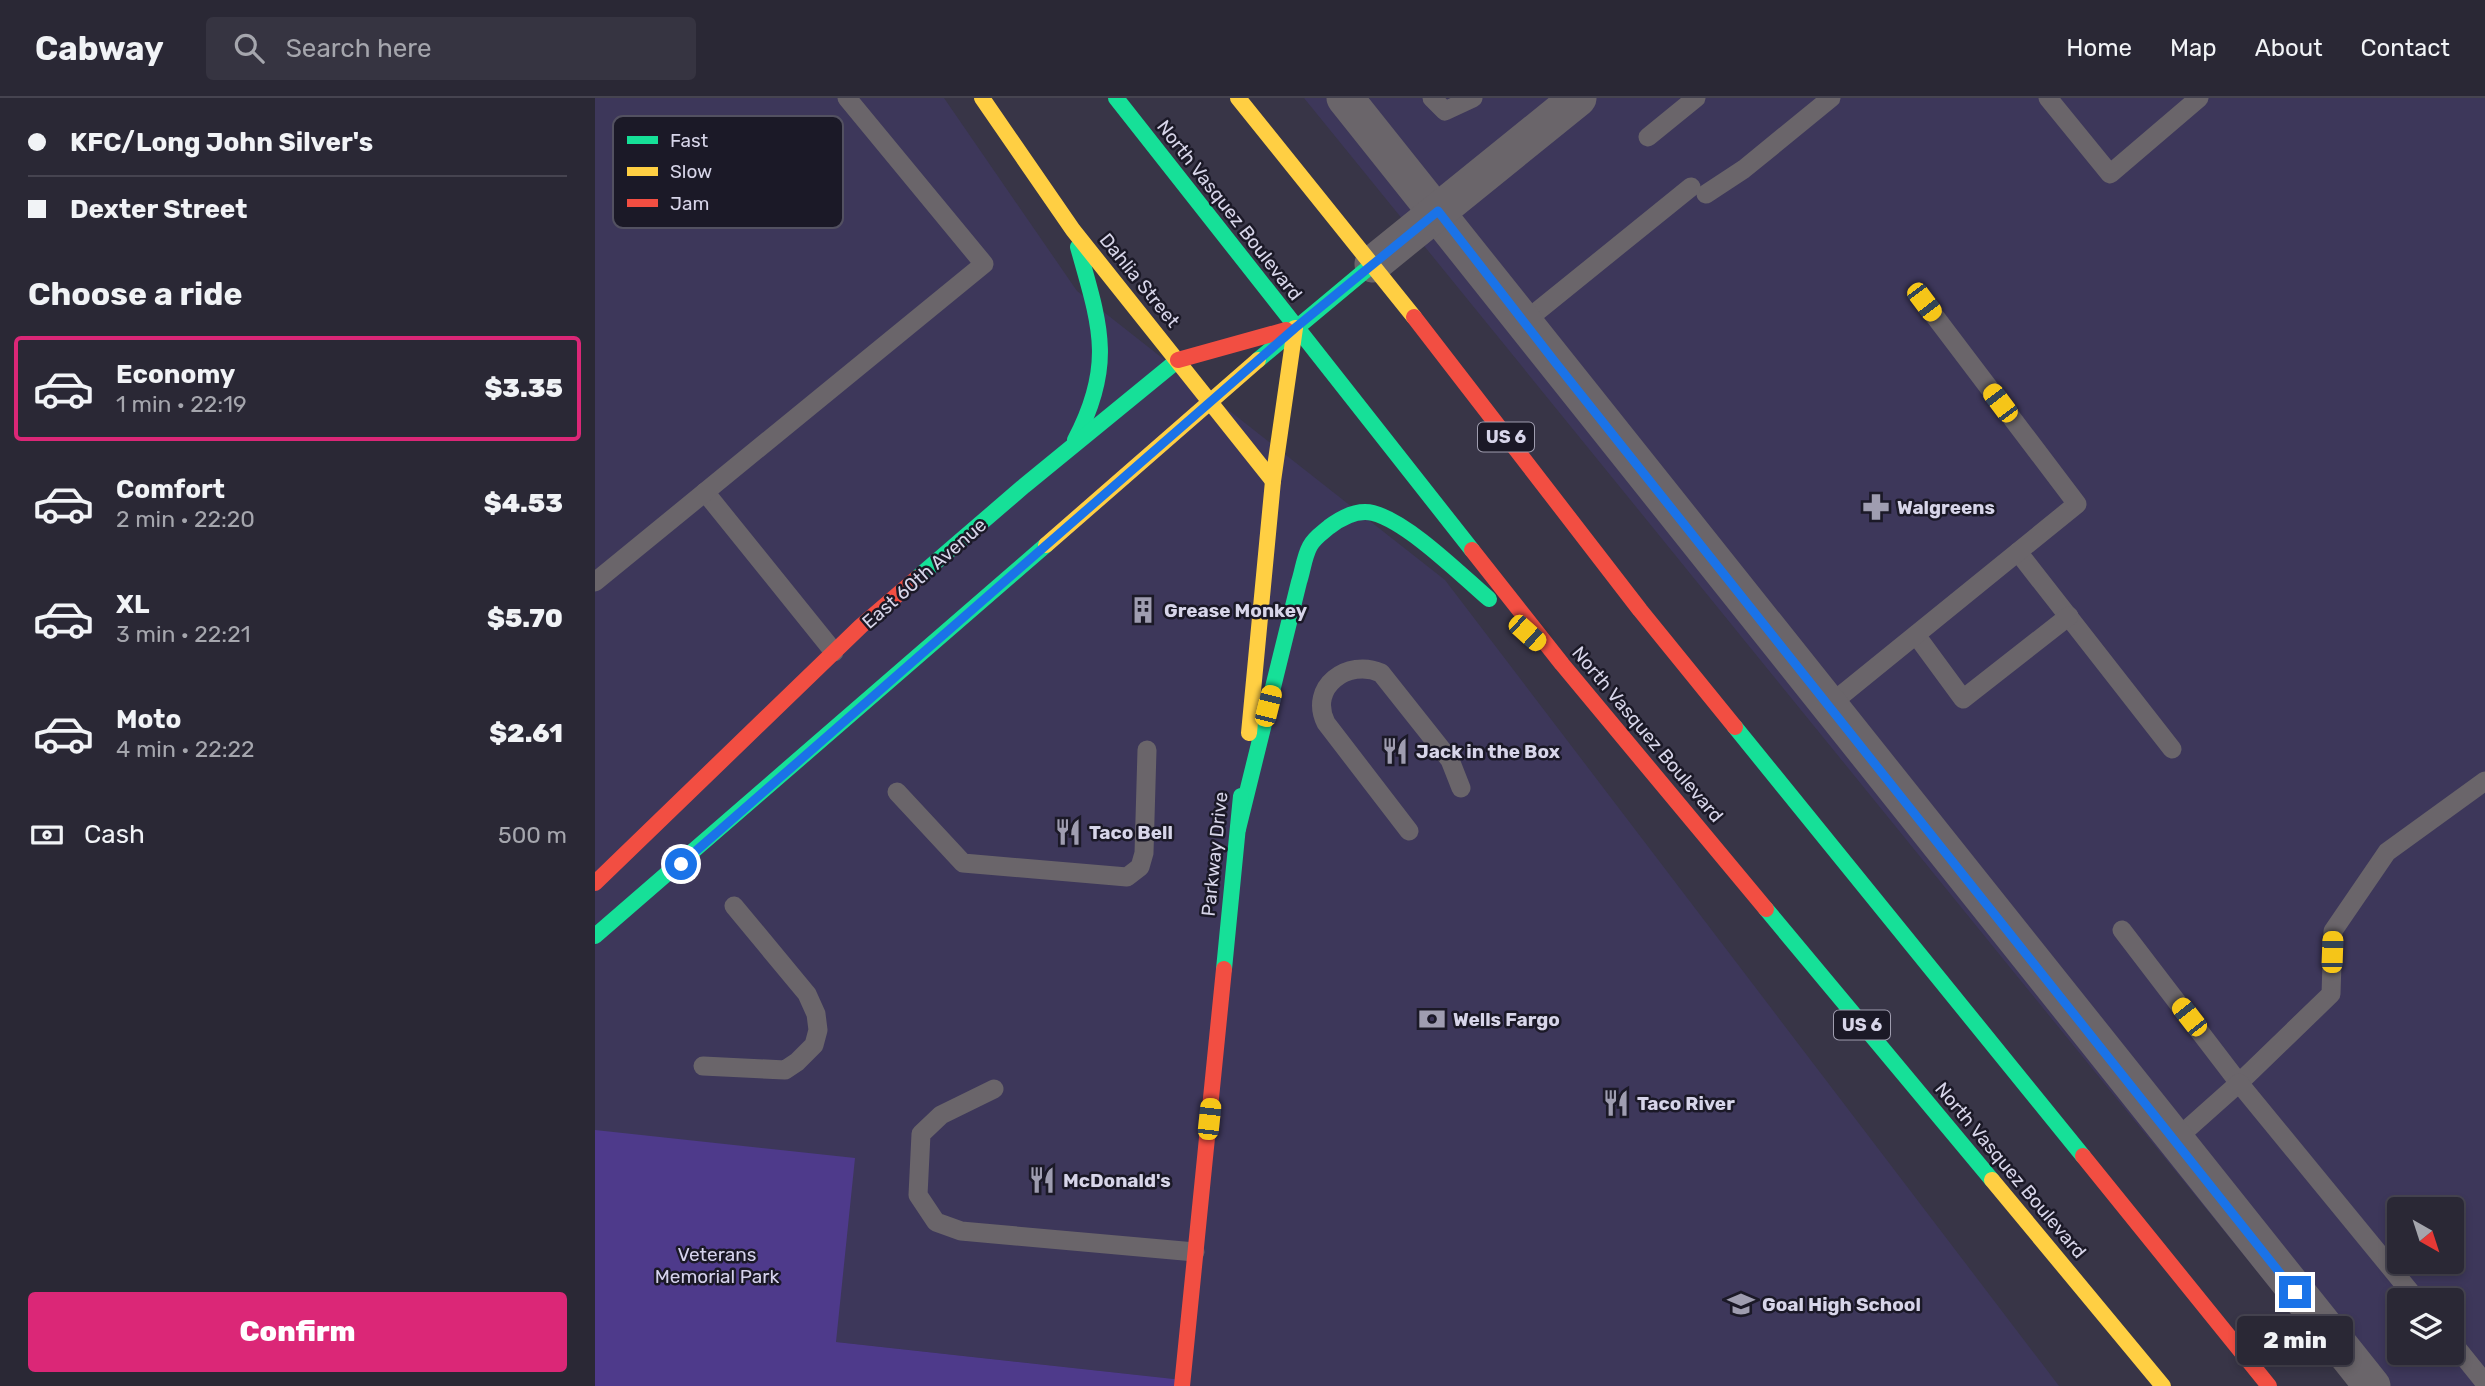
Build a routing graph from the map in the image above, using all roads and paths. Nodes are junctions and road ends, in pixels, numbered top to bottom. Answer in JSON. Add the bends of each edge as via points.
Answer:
{"nodes":[{"id":1,"x":847,"y":98,"type":"edge"},
{"id":2,"x":982,"y":98,"type":"edge"},
{"id":3,"x":1116,"y":98,"type":"edge"},
{"id":4,"x":1238,"y":98,"type":"edge"},
{"id":5,"x":1345,"y":98,"type":"edge"},
{"id":6,"x":1431,"y":98,"type":"edge"},
{"id":7,"x":1473,"y":98,"type":"edge"},
{"id":8,"x":1578,"y":98,"type":"edge"},
{"id":9,"x":1696,"y":98,"type":"edge"},
{"id":10,"x":1832,"y":98,"type":"edge"},
{"id":11,"x":2048,"y":98,"type":"edge"},
{"id":12,"x":2199,"y":98,"type":"edge"},
{"id":13,"x":1648,"y":137,"type":"dead end"},
{"id":14,"x":1438,"y":211,"type":"junction"},
{"id":15,"x":1073,"y":230,"type":"junction"},
{"id":16,"x":1373,"y":264,"type":"junction"},
{"id":17,"x":1924,"y":302,"type":"dead end"},
{"id":18,"x":1524,"y":322,"type":"junction"},
{"id":19,"x":1295,"y":328,"type":"junction"},
{"id":20,"x":1178,"y":360,"type":"junction"},
{"id":21,"x":1211,"y":402,"type":"junction"},
{"id":22,"x":1068,"y":451,"type":"junction"},
{"id":23,"x":1273,"y":481,"type":"junction"},
{"id":24,"x":705,"y":492,"type":"junction"},
{"id":25,"x":2018,"y":552,"type":"junction"},
{"id":26,"x":595,"y":582,"type":"edge"},
{"id":27,"x":2069,"y":616,"type":"junction"},
{"id":28,"x":1916,"y":635,"type":"junction"},
{"id":29,"x":834,"y":652,"type":"junction"},
{"id":30,"x":1562,"y":664,"type":"junction"},
{"id":31,"x":1828,"y":705,"type":"junction"},
{"id":32,"x":2172,"y":748,"type":"dead end"},
{"id":33,"x":1147,"y":750,"type":"dead end"},
{"id":34,"x":2485,"y":781,"type":"edge"},
{"id":35,"x":1461,"y":788,"type":"dead end"},
{"id":36,"x":897,"y":793,"type":"dead end"},
{"id":37,"x":1238,"y":829,"type":"junction"},
{"id":38,"x":1409,"y":831,"type":"dead end"},
{"id":39,"x":595,"y":883,"type":"edge"},
{"id":40,"x":734,"y":906,"type":"dead end"},
{"id":41,"x":598,"y":928,"type":"edge"},
{"id":42,"x":2122,"y":930,"type":"dead end"},
{"id":43,"x":703,"y":1066,"type":"dead end"},
{"id":44,"x":2239,"y":1083,"type":"junction"},
{"id":45,"x":994,"y":1089,"type":"dead end"},
{"id":46,"x":2175,"y":1140,"type":"junction"},
{"id":47,"x":1195,"y":1252,"type":"junction"},
{"id":48,"x":2407,"y":1288,"type":"edge"},
{"id":49,"x":2464,"y":1357,"type":"edge"},
{"id":50,"x":2485,"y":1383,"type":"edge"},
{"id":51,"x":1182,"y":1386,"type":"edge"},
{"id":52,"x":2163,"y":1386,"type":"edge"},
{"id":53,"x":2269,"y":1386,"type":"edge"},
{"id":54,"x":2372,"y":1386,"type":"edge"}],
"edges":[{"from":1,"to":24,"type":"lane","via":[[984,264]]},
{"from":2,"to":15,"type":"main road","name":"Dahlia Street"},
{"from":3,"to":19,"type":"main road","name":"North Vasquez Boulevard","number":"US 6"},
{"from":4,"to":16,"type":"main road","number":"US 6"},
{"from":5,"to":14,"type":"street"},
{"from":6,"to":7,"type":"lane","via":[[1445,111]]},
{"from":8,"to":14,"type":"street","name":"East 60th Avenue"},
{"from":9,"to":13,"type":"lane"},
{"from":10,"to":18,"type":"lane","via":[[1744,169],[1699,191]]},
{"from":11,"to":12,"type":"lane","via":[[2111,174]]},
{"from":14,"to":16,"type":"street","name":"East 60th Avenue"},
{"from":14,"to":18,"type":"street"},
{"from":15,"to":20,"type":"main road","name":"Dahlia Street"},
{"from":15,"to":22,"type":"main road","via":[[1097,316],[1102,362],[1096,396]]},
{"from":16,"to":19,"type":"main road","name":"East 60th Avenue"},
{"from":16,"to":53,"type":"main road","number":"US 6","via":[[1648,620]]},
{"from":17,"to":25,"type":"lane","via":[[2077,504]]},
{"from":18,"to":31,"type":"street"},
{"from":19,"to":20,"type":"main road","name":"East 60th Avenue"},
{"from":19,"to":21,"type":"main road","name":"East 60th Avenue"},
{"from":19,"to":23,"type":"main road","name":"Parkway Drive"},
{"from":19,"to":30,"type":"main road","name":"North Vasquez Boulevard","number":"US 6"},
{"from":20,"to":21,"type":"main road","name":"Dahlia Street"},
{"from":20,"to":22,"type":"main road","name":"East 60th Avenue"},
{"from":21,"to":23,"type":"main road","name":"Dahlia Street"},
{"from":21,"to":41,"type":"main road","name":"East 60th Avenue"},
{"from":22,"to":29,"type":"main road","name":"East 60th Avenue"},
{"from":23,"to":37,"type":"main road","name":"Parkway Drive"},
{"from":24,"to":26,"type":"lane"},
{"from":24,"to":29,"type":"lane"},
{"from":25,"to":27,"type":"lane"},
{"from":25,"to":28,"type":"lane"},
{"from":27,"to":28,"type":"lane","via":[[1963,699]]},
{"from":27,"to":32,"type":"lane"},
{"from":28,"to":31,"type":"lane"},
{"from":29,"to":39,"type":"main road","name":"East 60th Avenue"},
{"from":30,"to":37,"type":"main road","via":[[1457,571],[1389,520],[1364,512],[1334,522],[1311,545],[1299,582]]},
{"from":30,"to":52,"type":"main road","name":"North Vasquez Boulevard","number":"US 6"},
{"from":31,"to":46,"type":"street"},
{"from":33,"to":36,"type":"lane","via":[[1145,853],[1140,867],[1127,877],[963,863]]},
{"from":34,"to":44,"type":"lane","via":[[2387,852],[2333,931],[2331,994]]},
{"from":35,"to":38,"type":"lane","via":[[1450,760],[1381,673],[1360,668],[1330,681],[1321,701],[1326,723]]},
{"from":37,"to":47,"type":"main road","name":"Parkway Drive"},
{"from":40,"to":43,"type":"lane","via":[[807,994],[818,1030],[814,1045],[785,1070]]},
{"from":42,"to":44,"type":"lane"},
{"from":44,"to":46,"type":"lane"},
{"from":44,"to":48,"type":"lane"},
{"from":45,"to":47,"type":"lane","via":[[941,1115],[921,1134],[918,1195],[936,1222],[961,1231]]},
{"from":46,"to":54,"type":"street"},
{"from":47,"to":51,"type":"main road","name":"Parkway Drive"},
{"from":49,"to":50,"type":"lane"}]}
